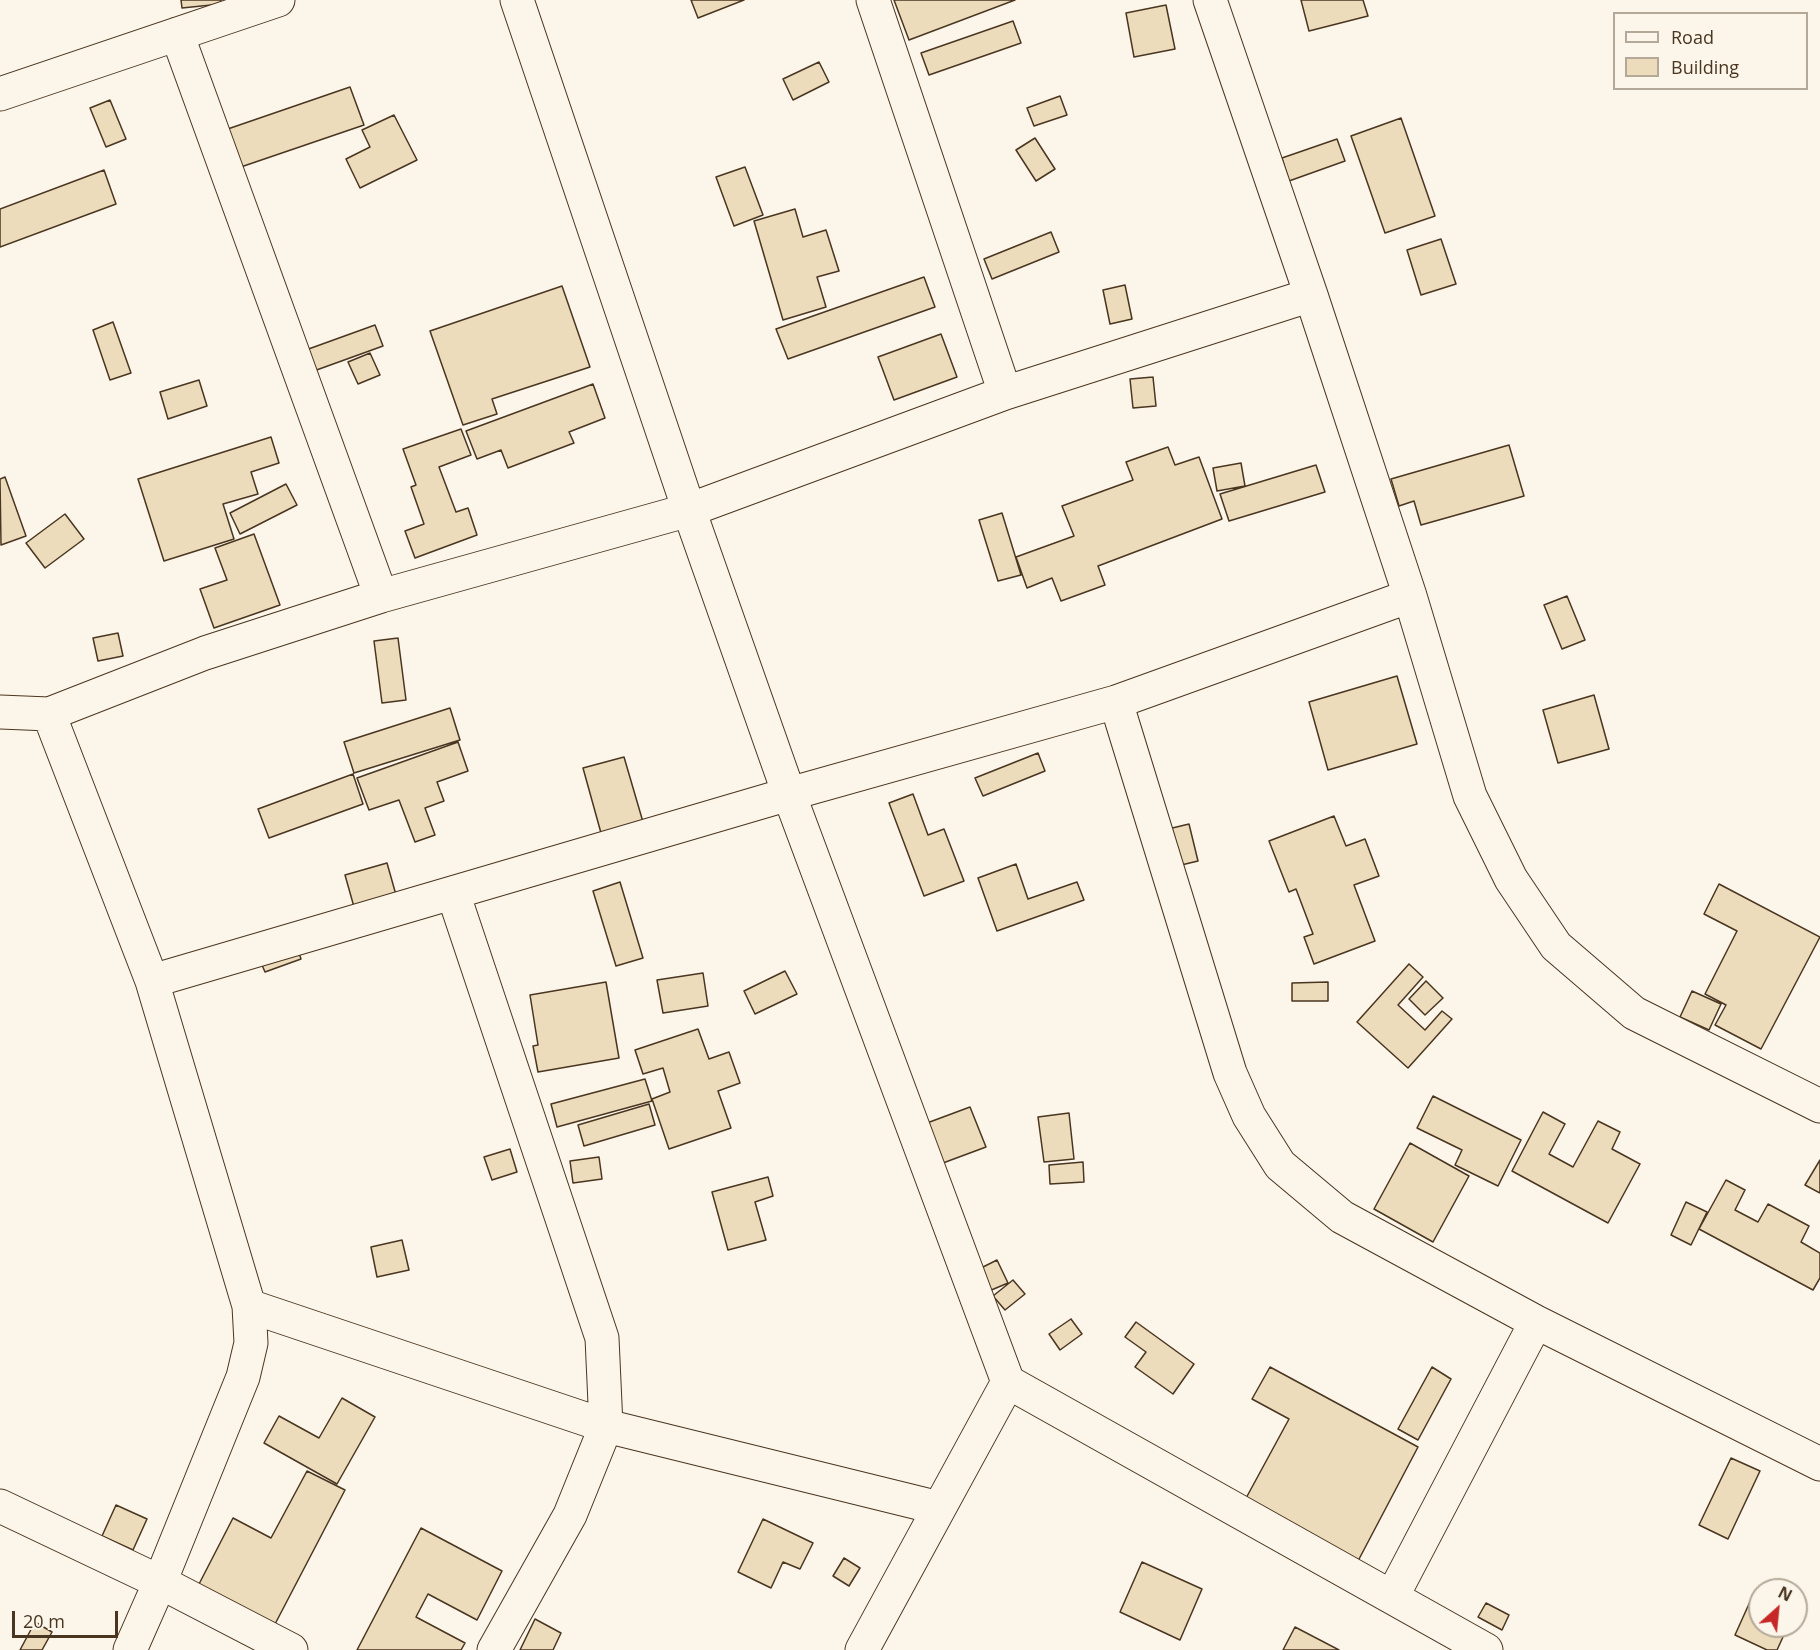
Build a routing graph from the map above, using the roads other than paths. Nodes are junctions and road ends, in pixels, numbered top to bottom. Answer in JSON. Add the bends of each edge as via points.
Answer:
{"nodes":[{"id":1,"x":278,"y":0,"type":"edge"},
{"id":2,"x":517,"y":0,"type":"edge"},
{"id":3,"x":873,"y":0,"type":"edge"},
{"id":4,"x":1210,"y":0,"type":"edge"},
{"id":5,"x":177,"y":34,"type":"junction"},
{"id":6,"x":0,"y":94,"type":"edge"},
{"id":7,"x":1311,"y":295,"type":"junction"},
{"id":8,"x":1005,"y":393,"type":"junction"},
{"id":9,"x":689,"y":510,"type":"junction"},
{"id":10,"x":381,"y":596,"type":"junction"},
{"id":11,"x":1410,"y":596,"type":"junction"},
{"id":12,"x":1116,"y":702,"type":"junction"},
{"id":13,"x":0,"y":712,"type":"edge"},
{"id":14,"x":49,"y":714,"type":"junction"},
{"id":15,"x":789,"y":794,"type":"junction"},
{"id":16,"x":453,"y":893,"type":"junction"},
{"id":17,"x":152,"y":981,"type":"junction"},
{"id":18,"x":1820,"y":1106,"type":"edge"},
{"id":19,"x":249,"y":1306,"type":"junction"},
{"id":20,"x":1536,"y":1322,"type":"junction"},
{"id":21,"x":1008,"y":1383,"type":"junction"},
{"id":22,"x":606,"y":1425,"type":"junction"},
{"id":23,"x":1820,"y":1464,"type":"edge"},
{"id":24,"x":0,"y":1506,"type":"edge"},
{"id":25,"x":939,"y":1508,"type":"junction"},
{"id":26,"x":160,"y":1582,"type":"junction"},
{"id":27,"x":1392,"y":1597,"type":"junction"},
{"id":28,"x":130,"y":1650,"type":"edge"},
{"id":29,"x":291,"y":1650,"type":"edge"},
{"id":30,"x":494,"y":1650,"type":"edge"},
{"id":31,"x":862,"y":1650,"type":"edge"},
{"id":32,"x":1486,"y":1650,"type":"edge"}],
"edges":[{"from":1,"to":5,"type":"street"},
{"from":2,"to":9,"type":"street"},
{"from":3,"to":8,"type":"street"},
{"from":4,"to":7,"type":"street"},
{"from":5,"to":6,"type":"street"},
{"from":5,"to":10,"type":"street"},
{"from":7,"to":8,"type":"street"},
{"from":7,"to":11,"type":"street"},
{"from":8,"to":9,"type":"street"},
{"from":9,"to":10,"type":"street"},
{"from":9,"to":15,"type":"street"},
{"from":10,"to":14,"type":"street","via":[[205,653]]},
{"from":11,"to":12,"type":"street"},
{"from":11,"to":18,"type":"street","via":[[1470,796],[1511,879],[1556,946],[1634,1013]]},
{"from":12,"to":15,"type":"street"},
{"from":12,"to":20,"type":"street","via":[[1230,1073],[1249,1116],[1280,1165],[1342,1217]]},
{"from":13,"to":14,"type":"street"},
{"from":14,"to":17,"type":"street"},
{"from":15,"to":16,"type":"street"},
{"from":15,"to":21,"type":"street"},
{"from":16,"to":17,"type":"street"},
{"from":16,"to":22,"type":"street","via":[[602,1338]]},
{"from":17,"to":19,"type":"street"},
{"from":19,"to":22,"type":"street"},
{"from":19,"to":26,"type":"street","via":[[251,1343],[243,1377]]},
{"from":20,"to":23,"type":"street"},
{"from":20,"to":27,"type":"street"},
{"from":21,"to":25,"type":"street"},
{"from":21,"to":27,"type":"street"},
{"from":22,"to":25,"type":"street"},
{"from":22,"to":30,"type":"street","via":[[570,1515]]},
{"from":24,"to":26,"type":"street"},
{"from":25,"to":31,"type":"street"},
{"from":26,"to":28,"type":"street"},
{"from":26,"to":29,"type":"street"},
{"from":27,"to":32,"type":"street"}]}
